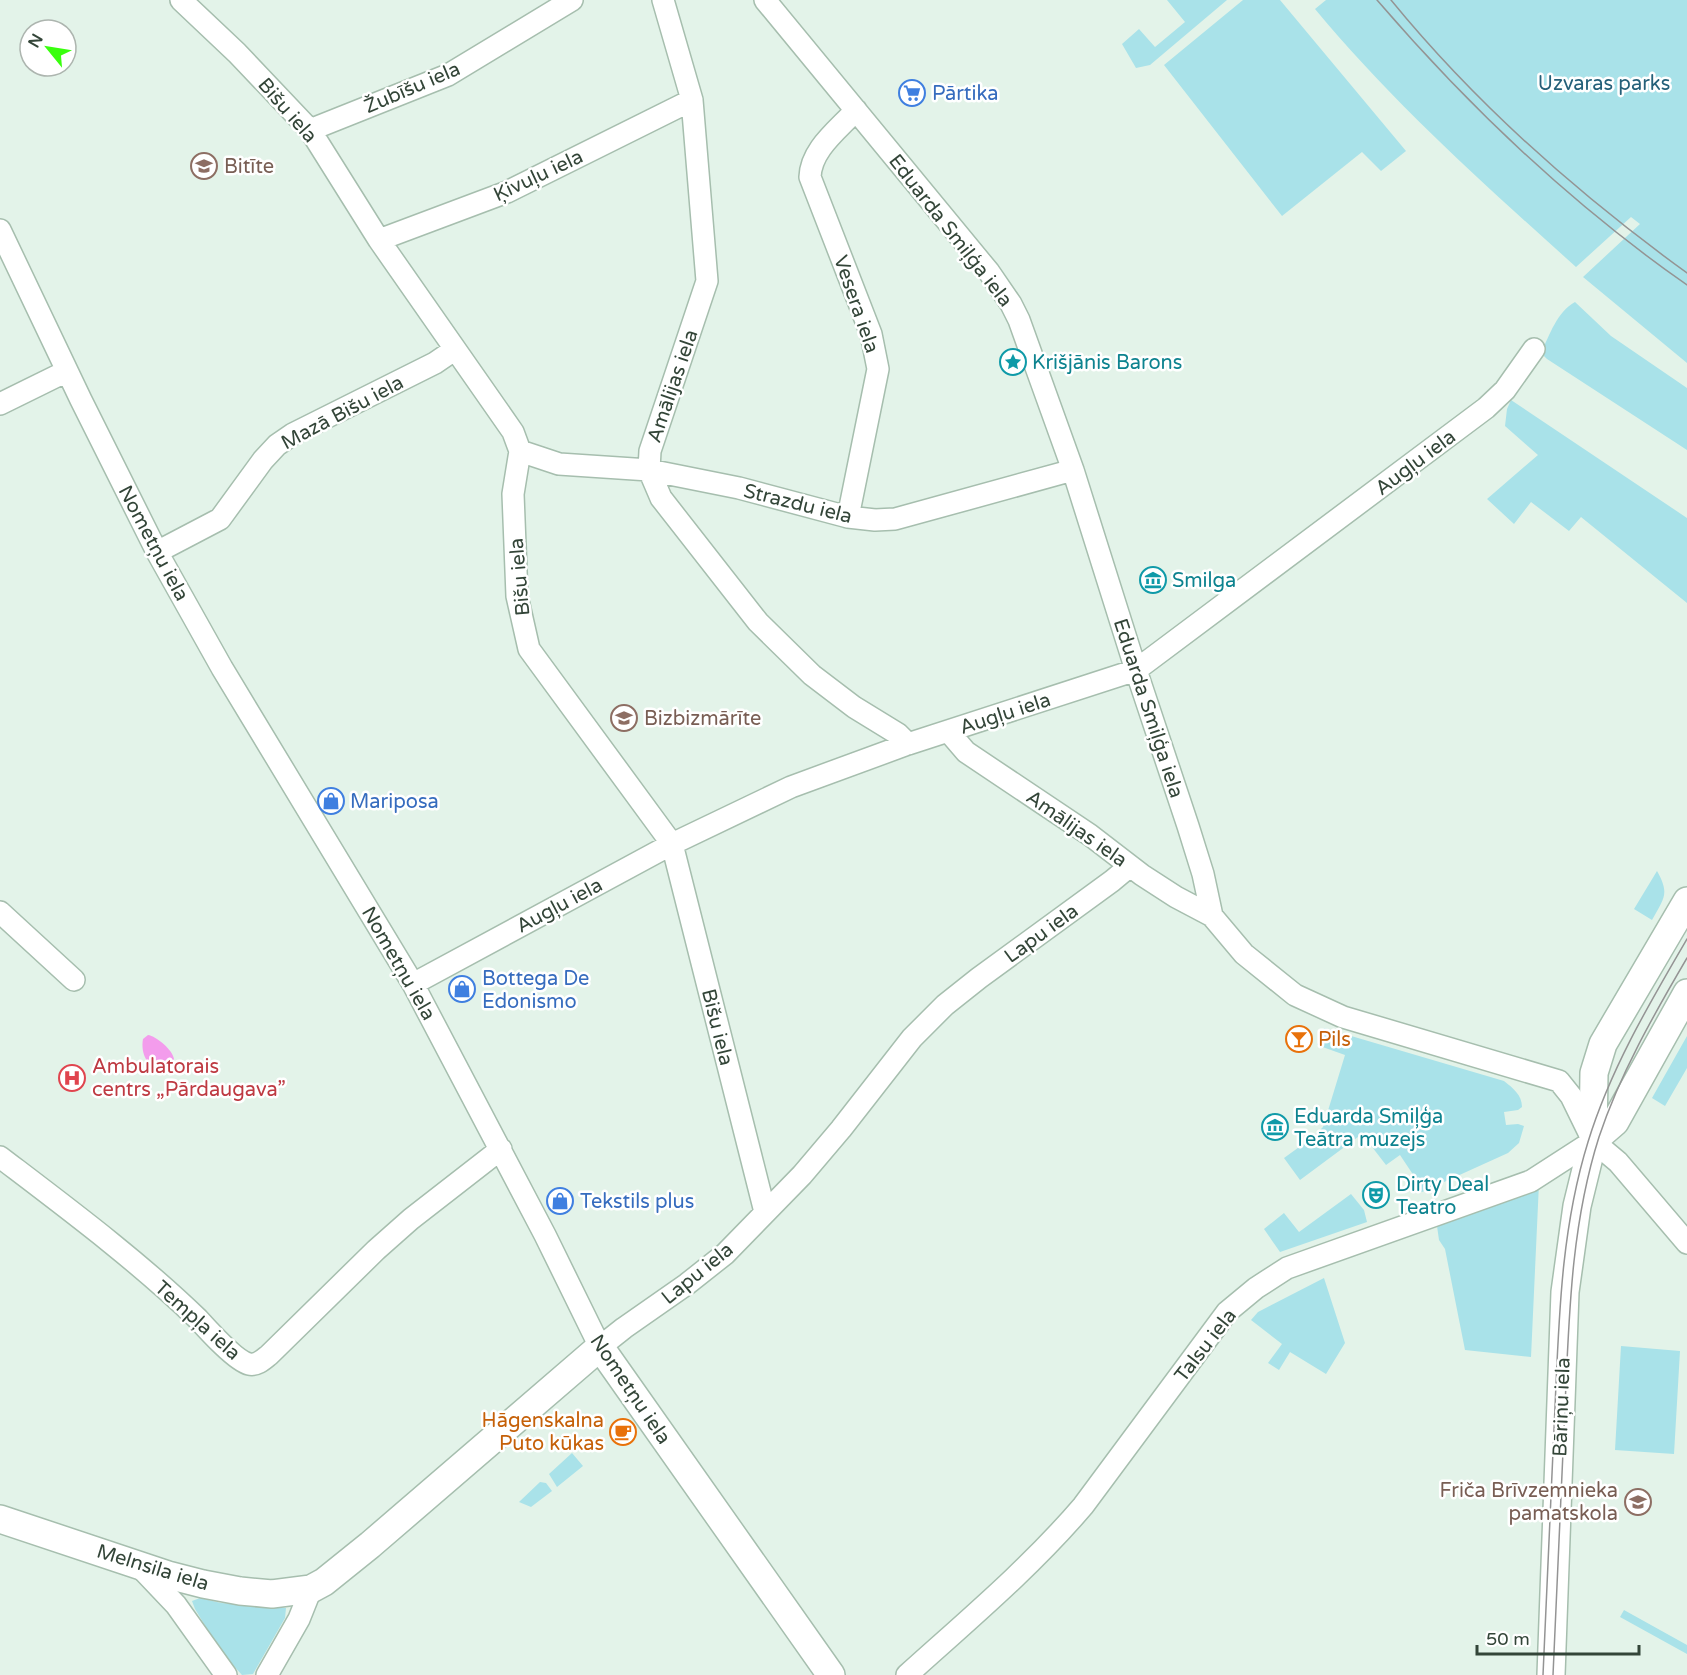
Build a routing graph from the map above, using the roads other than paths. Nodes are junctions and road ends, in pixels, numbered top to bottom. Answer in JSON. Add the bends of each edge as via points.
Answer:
{"nodes":[{"id":1,"x":181,"y":0,"type":"edge"},
{"id":2,"x":572,"y":0,"type":"edge"},
{"id":3,"x":663,"y":0,"type":"edge"},
{"id":4,"x":765,"y":0,"type":"edge"},
{"id":5,"x":692,"y":100,"type":"junction"},
{"id":6,"x":856,"y":110,"type":"junction"},
{"id":7,"x":310,"y":130,"type":"junction"},
{"id":8,"x":0,"y":230,"type":"edge"},
{"id":9,"x":379,"y":240,"type":"junction"},
{"id":10,"x":1534,"y":349,"type":"dead end"},
{"id":11,"x":454,"y":350,"type":"junction"},
{"id":12,"x":67,"y":371,"type":"junction"},
{"id":13,"x":0,"y":404,"type":"edge"},
{"id":14,"x":520,"y":451,"type":"junction"},
{"id":15,"x":649,"y":470,"type":"junction"},
{"id":16,"x":1073,"y":470,"type":"junction"},
{"id":17,"x":848,"y":517,"type":"junction"},
{"id":18,"x":157,"y":552,"type":"junction"},
{"id":19,"x":1136,"y":670,"type":"junction"},
{"id":20,"x":948,"y":732,"type":"junction"},
{"id":21,"x":908,"y":744,"type":"junction"},
{"id":22,"x":672,"y":844,"type":"junction"},
{"id":23,"x":1130,"y":866,"type":"junction"},
{"id":24,"x":1687,"y":901,"type":"edge"},
{"id":25,"x":0,"y":912,"type":"edge"},
{"id":26,"x":1212,"y":916,"type":"junction"},
{"id":27,"x":74,"y":980,"type":"dead end"},
{"id":28,"x":413,"y":984,"type":"junction"},
{"id":29,"x":1687,"y":993,"type":"edge"},
{"id":30,"x":1593,"y":1141,"type":"junction"},
{"id":31,"x":501,"y":1149,"type":"junction"},
{"id":32,"x":0,"y":1157,"type":"edge"},
{"id":33,"x":765,"y":1212,"type":"junction"},
{"id":34,"x":1687,"y":1243,"type":"edge"},
{"id":35,"x":600,"y":1347,"type":"junction"},
{"id":36,"x":0,"y":1519,"type":"edge"},
{"id":37,"x":139,"y":1565,"type":"junction"},
{"id":38,"x":310,"y":1589,"type":"junction"},
{"id":39,"x":226,"y":1675,"type":"edge"},
{"id":40,"x":267,"y":1675,"type":"edge"},
{"id":41,"x":831,"y":1675,"type":"edge"},
{"id":42,"x":907,"y":1675,"type":"edge"},
{"id":43,"x":1551,"y":1675,"type":"edge"}],
"edges":[{"from":1,"to":7,"type":"street","name":"Bišu iela"},
{"from":2,"to":7,"type":"street","name":"Žubīšu iela","via":[[448,75]]},
{"from":3,"to":5,"type":"street","name":"Amālijas iela"},
{"from":4,"to":6,"type":"street","name":"Eduarda Smiļģa iela"},
{"from":5,"to":9,"type":"street","name":"Ķivuļu iela","via":[[507,192]]},
{"from":5,"to":15,"type":"street","name":"Amālijas iela","via":[[707,281],[650,451]]},
{"from":6,"to":16,"type":"street","name":"Eduarda Smiļģa iela","via":[[1011,304]]},
{"from":6,"to":17,"type":"street","name":"Vesera iela","via":[[818,151],[810,177],[871,334],[878,369]]},
{"from":7,"to":9,"type":"street","name":"Bišu iela"},
{"from":8,"to":12,"type":"street","name":"Nometņu iela"},
{"from":9,"to":11,"type":"street","name":"Bišu iela"},
{"from":10,"to":19,"type":"street","name":"Augļu iela","via":[[1505,390],[1486,408]]},
{"from":11,"to":14,"type":"street","name":"Bišu iela","via":[[513,432]]},
{"from":11,"to":18,"type":"street","name":"Mazā Bišu iela","via":[[293,434],[263,460],[220,519]]},
{"from":12,"to":13,"type":"street"},
{"from":12,"to":18,"type":"street","name":"Nometņu iela"},
{"from":14,"to":15,"type":"street","name":"Strazdu iela","via":[[559,464]]},
{"from":14,"to":22,"type":"street","name":"Bišu iela","via":[[513,494],[517,596],[529,649]]},
{"from":15,"to":17,"type":"street","name":"Strazdu iela","via":[[739,488]]},
{"from":15,"to":21,"type":"street","name":"Amālijas iela","via":[[661,498],[758,622],[812,675]]},
{"from":16,"to":17,"type":"street","name":"Strazdu iela","via":[[895,519]]},
{"from":16,"to":19,"type":"street","name":"Eduarda Smiļģa iela"},
{"from":18,"to":28,"type":"street","name":"Nometņu iela","via":[[222,668]]},
{"from":19,"to":20,"type":"street","name":"Augļu iela"},
{"from":19,"to":26,"type":"street","name":"Eduarda Smiļģa iela","via":[[1191,836]]},
{"from":20,"to":21,"type":"street","name":"Augļu iela"},
{"from":20,"to":23,"type":"street","name":"Amālijas iela","via":[[966,752]]},
{"from":21,"to":22,"type":"street","name":"Augļu iela","via":[[791,787]]},
{"from":22,"to":28,"type":"street","name":"Augļu iela"},
{"from":22,"to":33,"type":"street","name":"Bišu iela"},
{"from":23,"to":26,"type":"street","name":"Amālijas iela"},
{"from":23,"to":33,"type":"street","name":"Lapu iela","via":[[945,1005],[912,1038],[802,1175]]},
{"from":24,"to":30,"type":"street","name":"Bāriņu iela","via":[[1603,1044],[1594,1073]]},
{"from":25,"to":27,"type":"street"},
{"from":26,"to":30,"type":"street","name":"Eduarda Smiļģa iela","via":[[1244,954],[1295,995],[1315,1005],[1343,1017],[1559,1082],[1571,1096]]},
{"from":28,"to":31,"type":"street","name":"Nometņu iela"},
{"from":29,"to":30,"type":"street","via":[[1615,1122]]},
{"from":30,"to":34,"type":"street","name":"Eduarda Smiļģa iela","via":[[1618,1162]]},
{"from":30,"to":42,"type":"street","name":"Talsu iela","via":[[1531,1181],[1287,1268],[1256,1288],[1227,1312],[1059,1534]]},
{"from":30,"to":43,"type":"street","name":"Bāriņu iela","via":[[1577,1206],[1565,1292]]},
{"from":31,"to":32,"type":"street","name":"Tempļa iela","via":[[411,1219],[257,1364],[239,1359],[119,1251]]},
{"from":31,"to":35,"type":"street","name":"Nometņu iela"},
{"from":33,"to":35,"type":"street","name":"Lapu iela","via":[[725,1254]]},
{"from":35,"to":38,"type":"street","name":"Lapu iela","via":[[370,1545]]},
{"from":35,"to":41,"type":"street","name":"Nometņu iela"},
{"from":36,"to":37,"type":"street","name":"Melnsila iela"},
{"from":37,"to":38,"type":"street","name":"Melnsila iela","via":[[233,1590],[272,1594]]},
{"from":37,"to":39,"type":"street","via":[[176,1605]]},
{"from":38,"to":40,"type":"street","via":[[299,1619]]}]}
